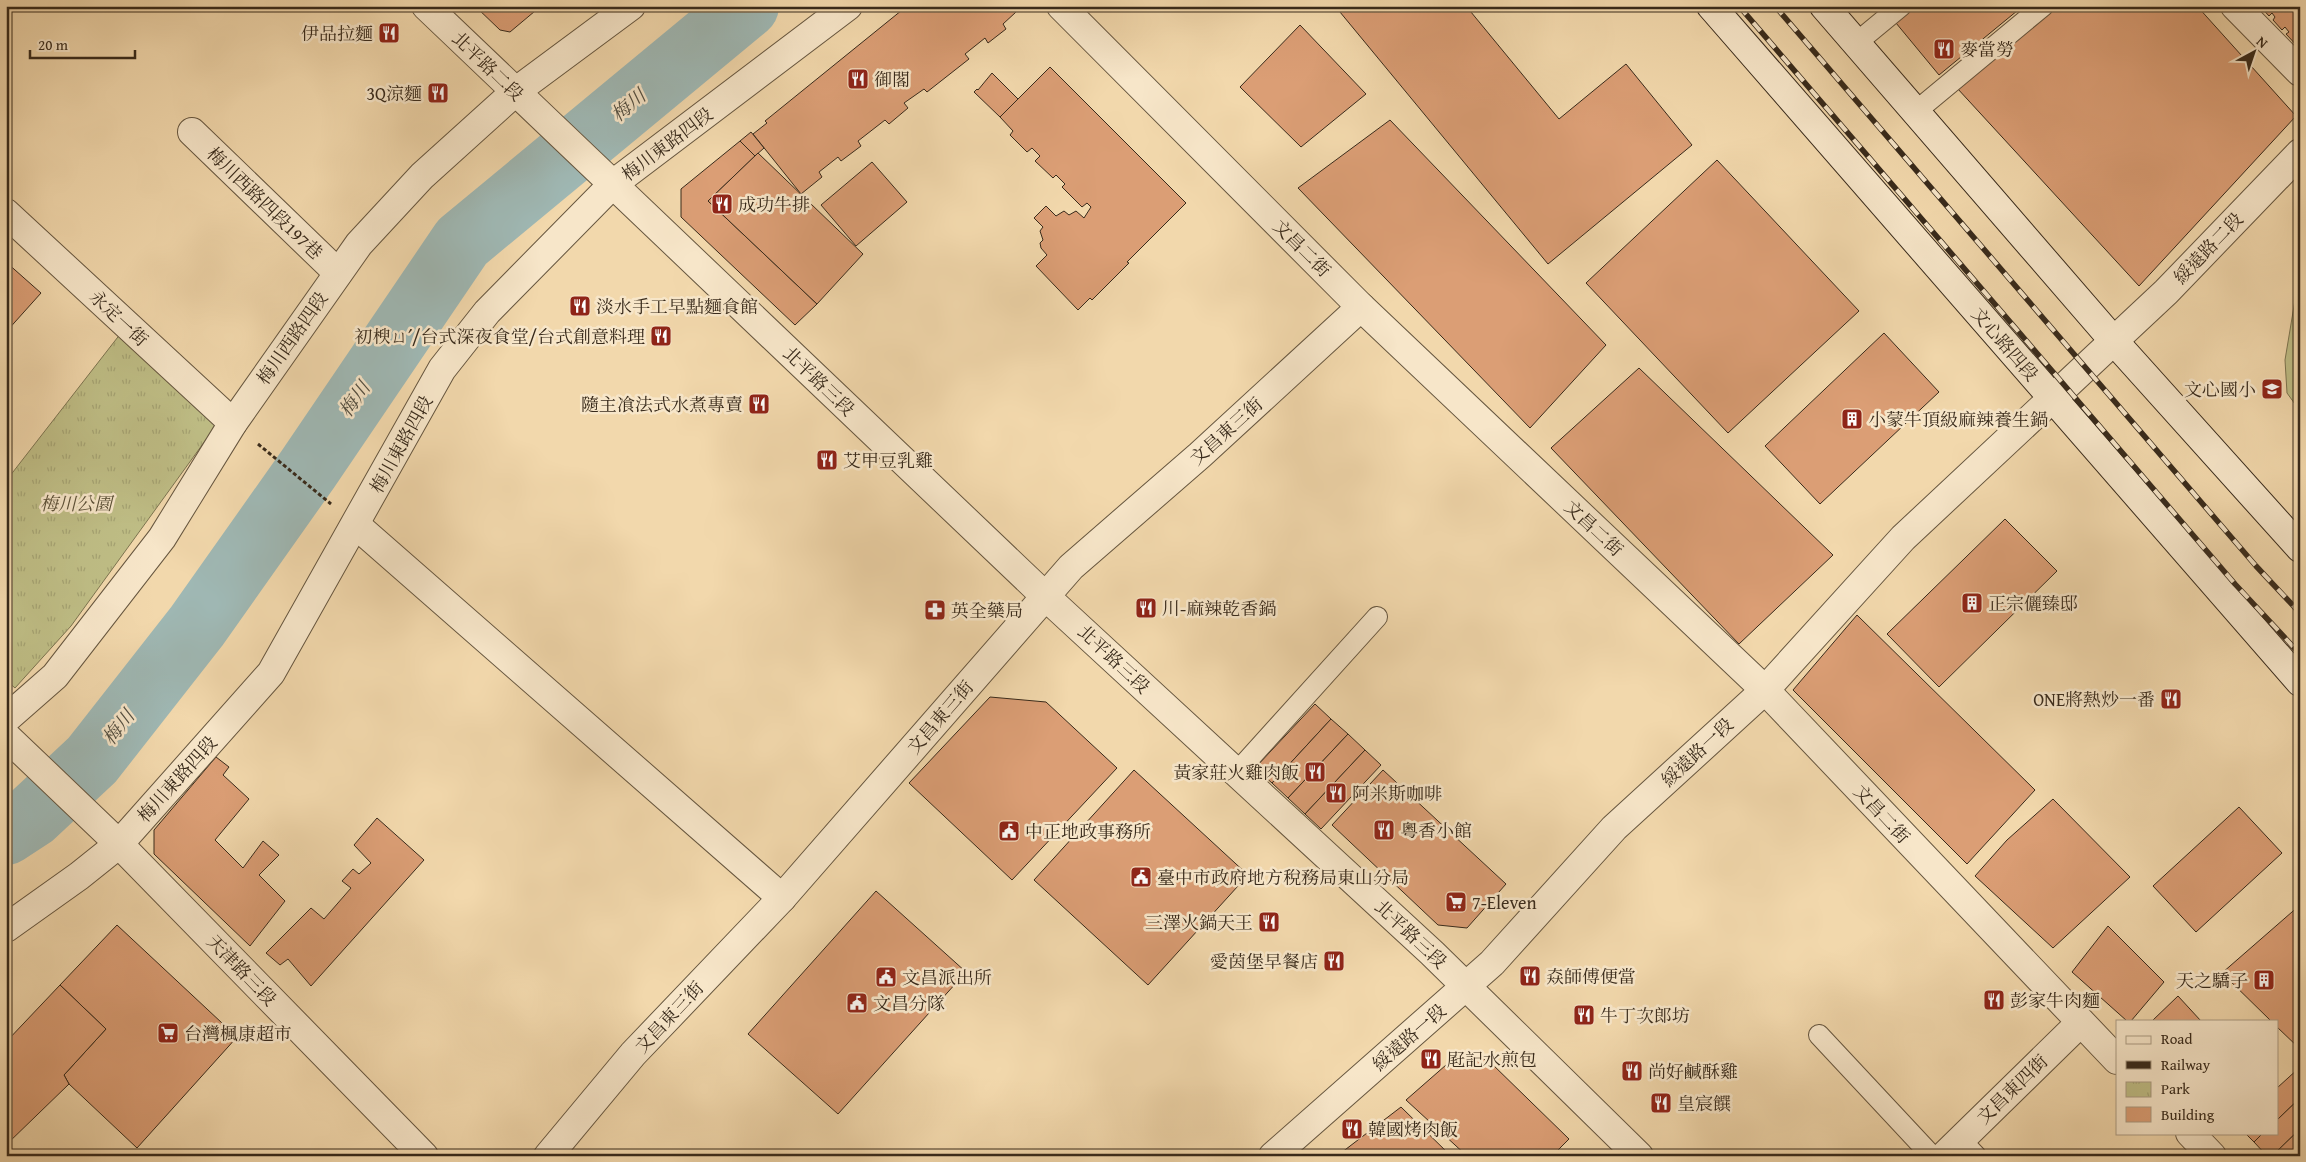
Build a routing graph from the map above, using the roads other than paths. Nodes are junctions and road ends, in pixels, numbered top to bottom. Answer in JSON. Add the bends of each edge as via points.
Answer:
{"nodes":[{"id":1,"x":426,"y":6,"type":"edge"},
{"id":2,"x":631,"y":6,"type":"edge"},
{"id":3,"x":848,"y":6,"type":"edge"},
{"id":4,"x":1061,"y":6,"type":"edge"},
{"id":5,"x":1711,"y":6,"type":"edge"},
{"id":6,"x":1824,"y":6,"type":"edge"},
{"id":7,"x":1901,"y":6,"type":"edge"},
{"id":8,"x":2043,"y":6,"type":"edge"},
{"id":9,"x":2236,"y":6,"type":"edge"},
{"id":10,"x":1855,"y":44,"type":"junction"},
{"id":11,"x":2300,"y":72,"type":"edge"},
{"id":12,"x":515,"y":92,"type":"junction"},
{"id":13,"x":1914,"y":113,"type":"junction"},
{"id":14,"x":192,"y":132,"type":"dead end"},
{"id":15,"x":2300,"y":153,"type":"edge"},
{"id":16,"x":589,"y":162,"type":"joint"},
{"id":17,"x":613,"y":184,"type":"junction"},
{"id":18,"x":6,"y":213,"type":"edge"},
{"id":19,"x":338,"y":273,"type":"junction"},
{"id":20,"x":1361,"y":307,"type":"junction"},
{"id":21,"x":2113,"y":340,"type":"junction"},
{"id":22,"x":2052,"y":398,"type":"junction"},
{"id":23,"x":233,"y":423,"type":"junction"},
{"id":24,"x":356,"y":525,"type":"junction"},
{"id":25,"x":2300,"y":548,"type":"edge"},
{"id":26,"x":1045,"y":596,"type":"junction"},
{"id":27,"x":1377,"y":617,"type":"dead end"},
{"id":28,"x":2300,"y":682,"type":"edge"},
{"id":29,"x":1764,"y":690,"type":"junction"},
{"id":30,"x":6,"y":719,"type":"edge"},
{"id":31,"x":6,"y":736,"type":"edge"},
{"id":32,"x":1237,"y":772,"type":"junction"},
{"id":33,"x":119,"y":844,"type":"junction"},
{"id":34,"x":782,"y":898,"type":"junction"},
{"id":35,"x":6,"y":928,"type":"edge"},
{"id":36,"x":1466,"y":986,"type":"junction"},
{"id":37,"x":2080,"y":1023,"type":"junction"},
{"id":38,"x":1819,"y":1035,"type":"dead end"},
{"id":39,"x":2116,"y":1059,"type":"edge"},
{"id":40,"x":2191,"y":1134,"type":"edge"},
{"id":41,"x":1960,"y":1150,"type":"edge"},
{"id":42,"x":424,"y":1156,"type":"edge"},
{"id":43,"x":548,"y":1156,"type":"edge"},
{"id":44,"x":1273,"y":1156,"type":"edge"},
{"id":45,"x":1639,"y":1156,"type":"edge"},
{"id":46,"x":1932,"y":1156,"type":"edge"},
{"id":47,"x":2212,"y":1156,"type":"edge"}],
"edges":[{"from":1,"to":12,"type":"street","name":"北平路二段"},
{"from":2,"to":12,"type":"street","name":"梅川西路四段"},
{"from":3,"to":17,"type":"street","name":"梅川東路四段"},
{"from":4,"to":20,"type":"street","name":"文昌二街"},
{"from":5,"to":22,"type":"street","name":"文心路四段"},
{"from":6,"to":10,"type":"street"},
{"from":7,"to":10,"type":"lane"},
{"from":8,"to":13,"type":"lane"},
{"from":9,"to":11,"type":"street"},
{"from":10,"to":13,"type":"street"},
{"from":12,"to":16,"type":"street","name":"北平路二段"},
{"from":12,"to":19,"type":"street","name":"梅川西路四段","via":[[422,176],[359,244]]},
{"from":13,"to":21,"type":"street"},
{"from":14,"to":19,"type":"street","name":"梅川西路四段197巷"},
{"from":15,"to":21,"type":"street","name":"綏遠路二段","via":[[2166,292]]},
{"from":16,"to":17,"type":"street","name":"北平路三段"},
{"from":17,"to":24,"type":"street","name":"梅川東路四段","via":[[487,312],[442,369]]},
{"from":17,"to":26,"type":"street","name":"北平路三段"},
{"from":18,"to":23,"type":"street","name":"永定一街"},
{"from":19,"to":23,"type":"street","name":"梅川西路四段"},
{"from":20,"to":26,"type":"street","name":"文昌東三街","via":[[1200,455],[1071,567]]},
{"from":20,"to":29,"type":"street","name":"文昌二街"},
{"from":21,"to":22,"type":"street","name":"綏遠路一段"},
{"from":21,"to":25,"type":"street"},
{"from":22,"to":28,"type":"street","name":"文心路四段"},
{"from":22,"to":29,"type":"street","name":"綏遠路一段","via":[[1903,538]]},
{"from":23,"to":30,"type":"street","name":"梅川西路四段","via":[[162,538],[55,676]]},
{"from":24,"to":33,"type":"street","name":"梅川東路四段","via":[[271,673]]},
{"from":24,"to":34,"type":"street"},
{"from":26,"to":32,"type":"street","name":"北平路三段"},
{"from":26,"to":34,"type":"street","name":"文昌東三街"},
{"from":27,"to":32,"type":"lane"},
{"from":29,"to":36,"type":"street","name":"綏遠路一段","via":[[1614,828],[1492,963]]},
{"from":29,"to":37,"type":"street","name":"文昌二街"},
{"from":31,"to":33,"type":"street","name":"天津路三段"},
{"from":32,"to":36,"type":"street","name":"北平路三段"},
{"from":33,"to":35,"type":"street","name":"梅川東路四段"},
{"from":33,"to":42,"type":"street","name":"天津路三段"},
{"from":34,"to":43,"type":"street","name":"文昌東三街","via":[[634,1054]]},
{"from":36,"to":44,"type":"street","name":"綏遠路一段"},
{"from":36,"to":45,"type":"street","name":"北平路三段"},
{"from":37,"to":39,"type":"street","name":"文昌二街"},
{"from":37,"to":41,"type":"street","name":"文昌東四街"},
{"from":38,"to":46,"type":"lane"},
{"from":40,"to":47,"type":"street"}]}
